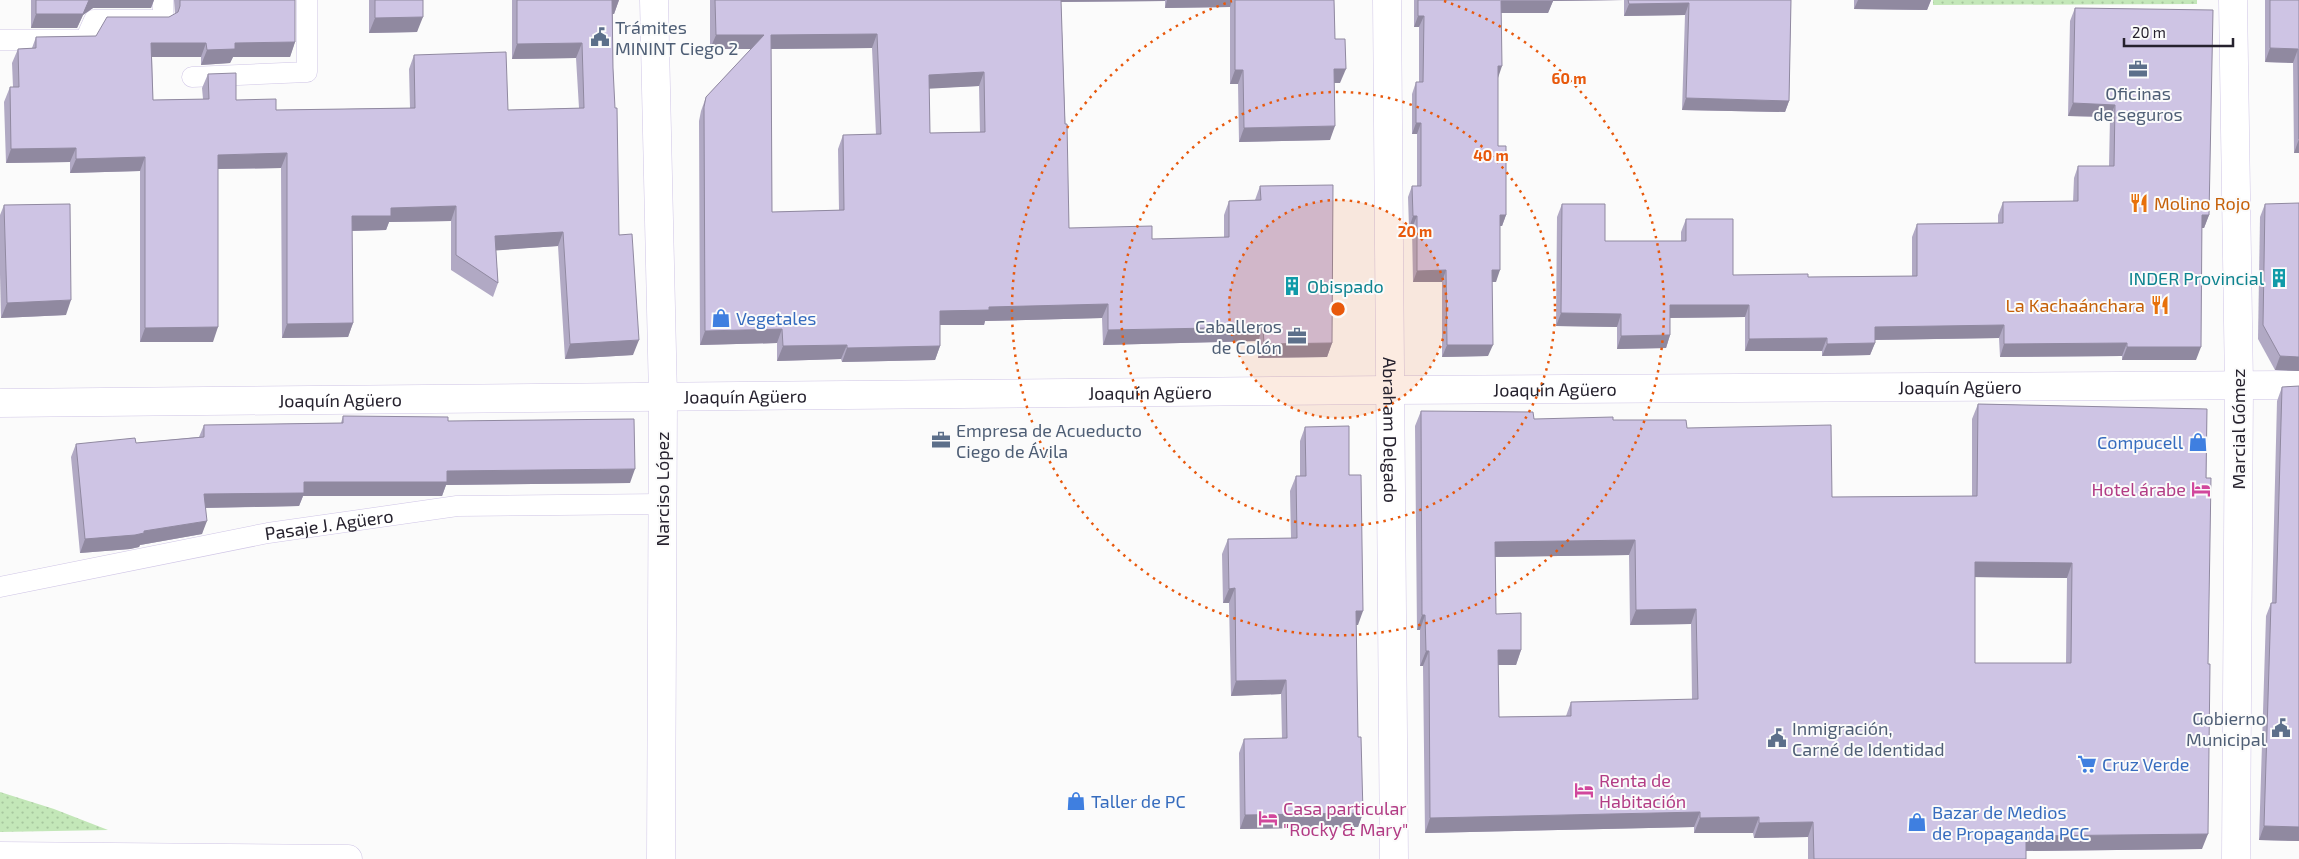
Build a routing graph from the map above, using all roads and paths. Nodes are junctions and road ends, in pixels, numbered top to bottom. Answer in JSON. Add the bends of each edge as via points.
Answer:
{"nodes":[{"id":1,"x":163,"y":0,"type":"edge"},
{"id":2,"x":307,"y":0,"type":"edge"},
{"id":3,"x":654,"y":0,"type":"edge"},
{"id":4,"x":1387,"y":0,"type":"edge"},
{"id":5,"x":2233,"y":0,"type":"edge"},
{"id":6,"x":0,"y":40,"type":"edge"},
{"id":7,"x":192,"y":77,"type":"dead end"},
{"id":8,"x":2299,"y":385,"type":"edge"},
{"id":9,"x":2239,"y":386,"type":"junction"},
{"id":10,"x":1390,"y":390,"type":"junction"},
{"id":11,"x":663,"y":397,"type":"junction"},
{"id":12,"x":0,"y":403,"type":"edge"},
{"id":13,"x":662,"y":504,"type":"junction"},
{"id":14,"x":0,"y":587,"type":"edge"},
{"id":15,"x":0,"y":856,"type":"edge"},
{"id":16,"x":348,"y":859,"type":"edge"},
{"id":17,"x":661,"y":859,"type":"edge"},
{"id":18,"x":1394,"y":859,"type":"edge"},
{"id":19,"x":2236,"y":859,"type":"edge"}],
"edges":[{"from":1,"to":6,"type":"lane","via":[[163,20],[94,20],[85,40]]},
{"from":2,"to":7,"type":"lane","via":[[307,72]]},
{"from":3,"to":11,"type":"street","name":"Narciso López"},
{"from":4,"to":10,"type":"street","name":"Abraham Delgado"},
{"from":5,"to":9,"type":"street","name":"Marcial Gómez"},
{"from":8,"to":9,"type":"street","name":"Joaquín Agüero"},
{"from":9,"to":10,"type":"street","name":"Joaquín Agüero"},
{"from":9,"to":19,"type":"street","name":"Marcial Gómez"},
{"from":10,"to":11,"type":"street","name":"Joaquín Agüero"},
{"from":10,"to":18,"type":"street","name":"Abraham Delgado"},
{"from":11,"to":12,"type":"street","name":"Joaquín Agüero"},
{"from":11,"to":13,"type":"street","name":"Narciso López"},
{"from":13,"to":14,"type":"lane","name":"Pasaje J. Agüero","via":[[457,506],[268,533]]},
{"from":13,"to":17,"type":"street","name":"Narciso López"},
{"from":15,"to":16,"type":"street"}]}
